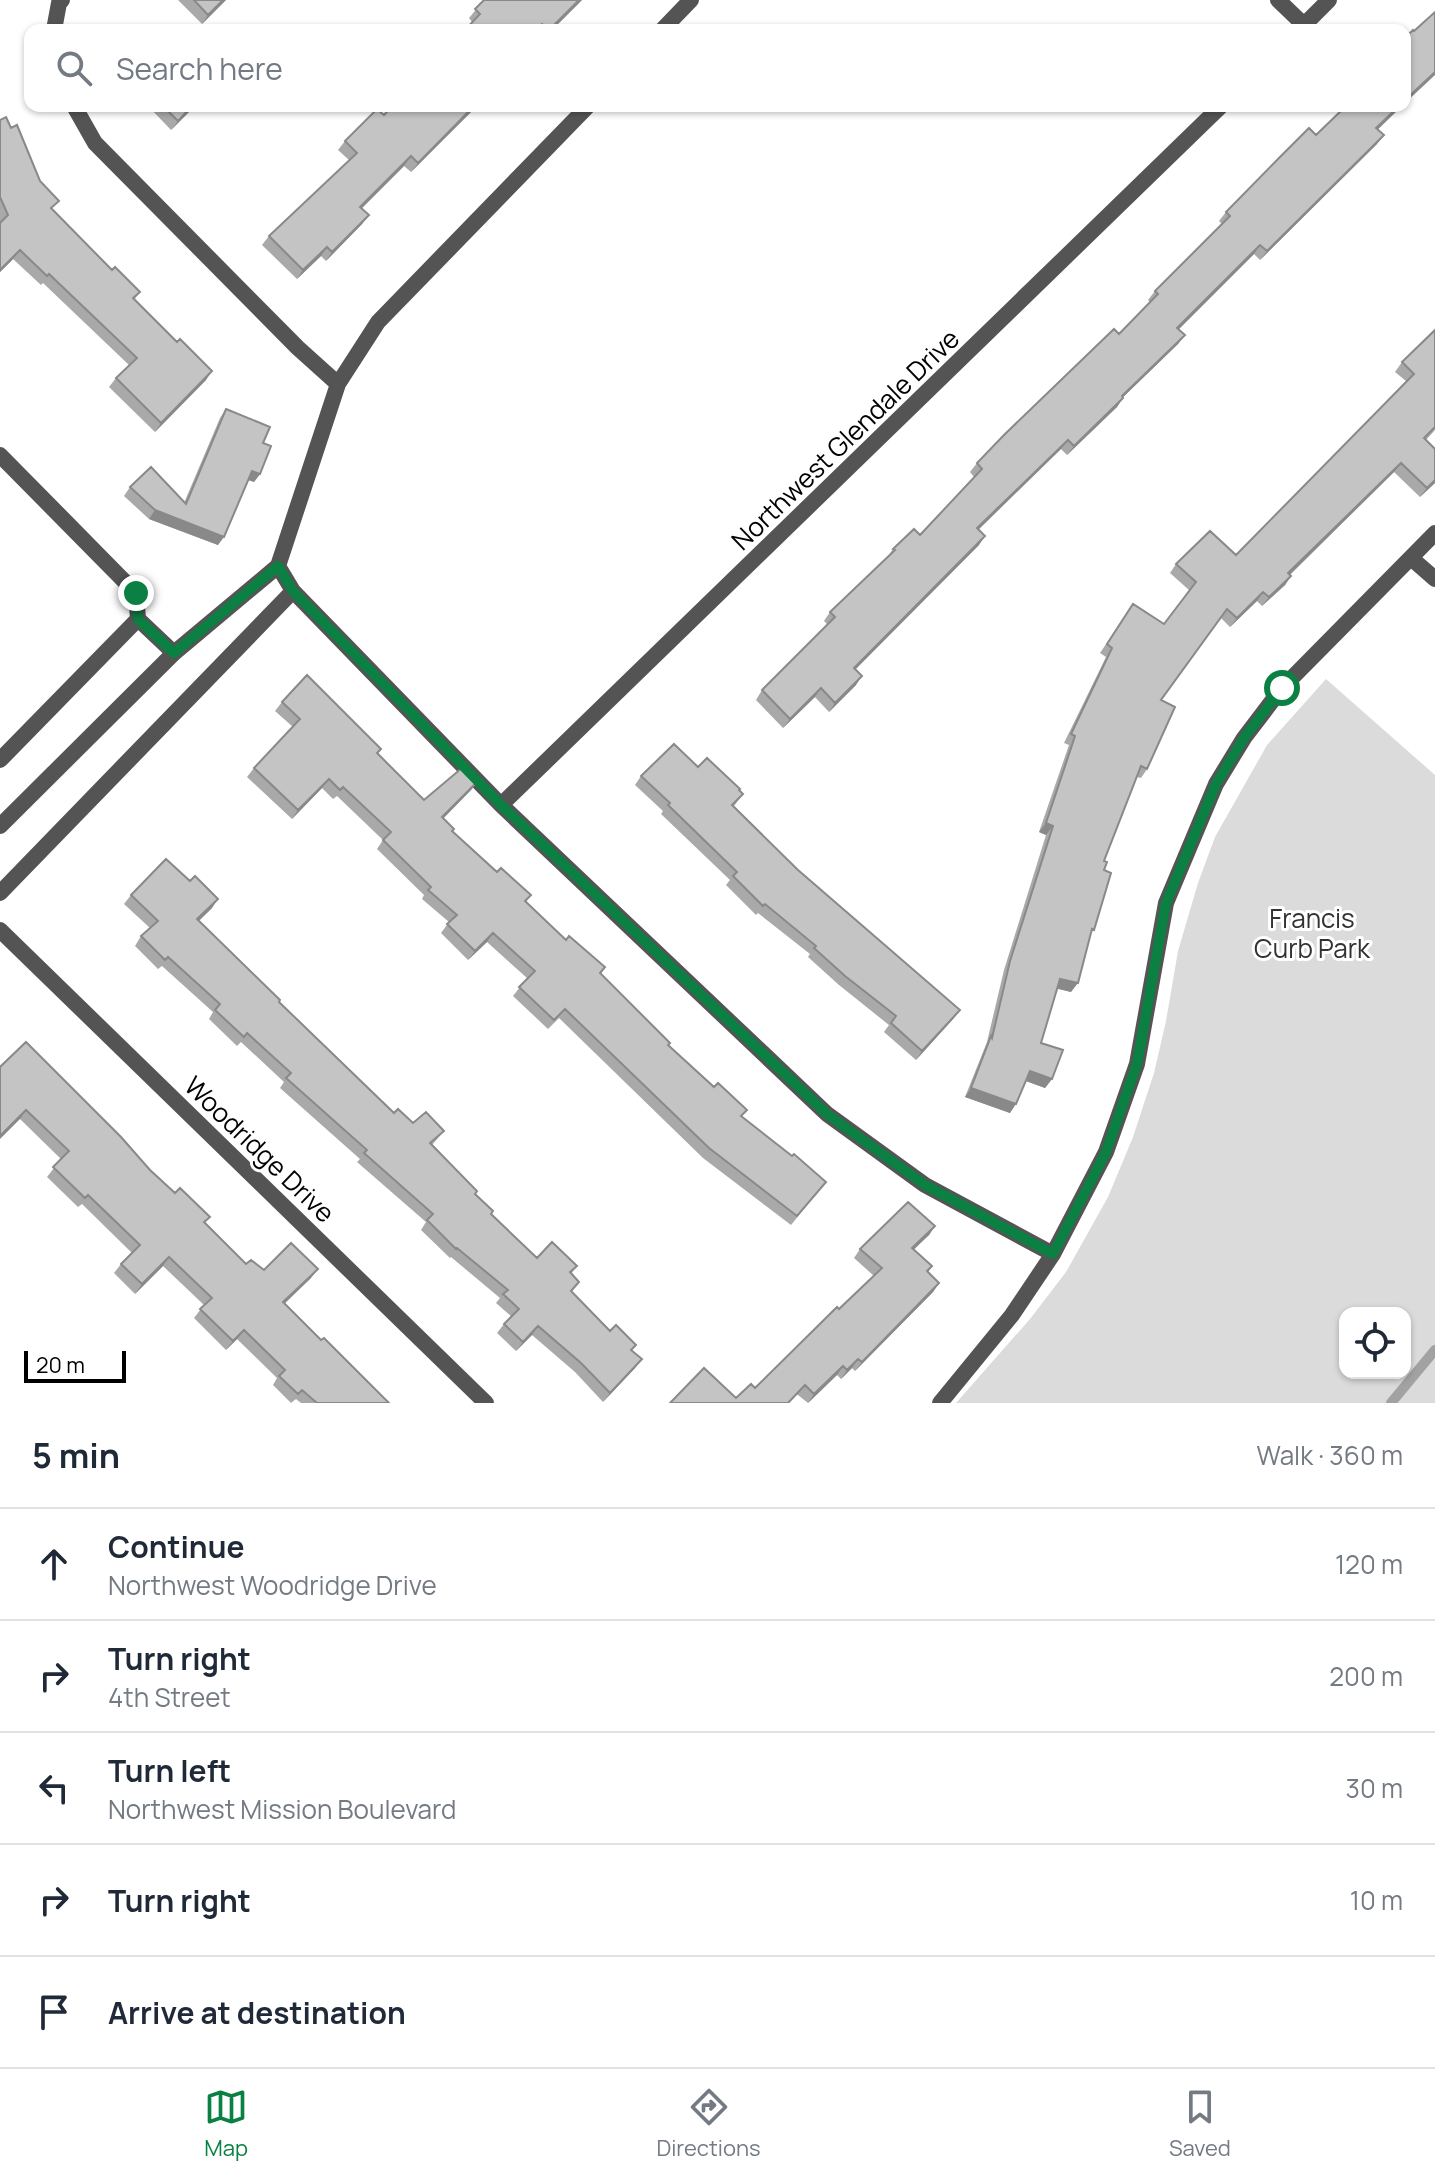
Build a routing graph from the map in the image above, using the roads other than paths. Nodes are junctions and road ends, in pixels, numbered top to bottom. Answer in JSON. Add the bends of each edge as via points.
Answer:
{"nodes":[{"id":1,"x":62,"y":0,"type":"edge"},
{"id":2,"x":691,"y":0,"type":"edge"},
{"id":3,"x":1278,"y":0,"type":"edge"},
{"id":4,"x":1329,"y":0,"type":"edge"},
{"id":5,"x":55,"y":24,"type":"edge"},
{"id":6,"x":668,"y":24,"type":"edge"},
{"id":7,"x":1298,"y":24,"type":"edge"},
{"id":8,"x":1305,"y":24,"type":"edge"},
{"id":9,"x":77,"y":112,"type":"edge"},
{"id":10,"x":582,"y":112,"type":"edge"},
{"id":11,"x":1215,"y":112,"type":"edge"},
{"id":12,"x":338,"y":384,"type":"junction"},
{"id":13,"x":0,"y":455,"type":"edge"},
{"id":14,"x":1435,"y":533,"type":"edge"},
{"id":15,"x":1411,"y":558,"type":"junction"},
{"id":16,"x":278,"y":566,"type":"junction"},
{"id":17,"x":1435,"y":579,"type":"edge"},
{"id":18,"x":293,"y":591,"type":"junction"},
{"id":19,"x":138,"y":619,"type":"junction"},
{"id":20,"x":174,"y":653,"type":"junction"},
{"id":21,"x":0,"y":760,"type":"edge"},
{"id":22,"x":501,"y":805,"type":"junction"},
{"id":23,"x":0,"y":826,"type":"edge"},
{"id":24,"x":0,"y":893,"type":"edge"},
{"id":25,"x":0,"y":930,"type":"edge"},
{"id":26,"x":1053,"y":1254,"type":"junction"},
{"id":27,"x":486,"y":1403,"type":"edge"},
{"id":28,"x":940,"y":1403,"type":"edge"}],
"edges":[{"from":1,"to":5,"type":"street"},
{"from":2,"to":6,"type":"street"},
{"from":3,"to":7,"type":"street"},
{"from":4,"to":8,"type":"street"},
{"from":9,"to":12,"type":"street","via":[[95,143]]},
{"from":10,"to":12,"type":"street","via":[[378,322]]},
{"from":11,"to":22,"type":"street","name":"Northwest Glendale Drive"},
{"from":12,"to":16,"type":"street"},
{"from":13,"to":19,"type":"street","via":[[136,593]]},
{"from":14,"to":15,"type":"street"},
{"from":15,"to":17,"type":"street"},
{"from":15,"to":26,"type":"street","via":[[1282,688],[1216,784],[1166,903],[1137,1064],[1106,1152]]},
{"from":16,"to":18,"type":"street"},
{"from":16,"to":20,"type":"street"},
{"from":18,"to":22,"type":"street"},
{"from":18,"to":24,"type":"street"},
{"from":19,"to":20,"type":"street"},
{"from":19,"to":21,"type":"street"},
{"from":20,"to":23,"type":"street"},
{"from":22,"to":26,"type":"street","via":[[827,1114],[925,1185]]},
{"from":25,"to":27,"type":"street","name":"Woodridge Drive"},
{"from":26,"to":28,"type":"street","via":[[1012,1315]]}]}
